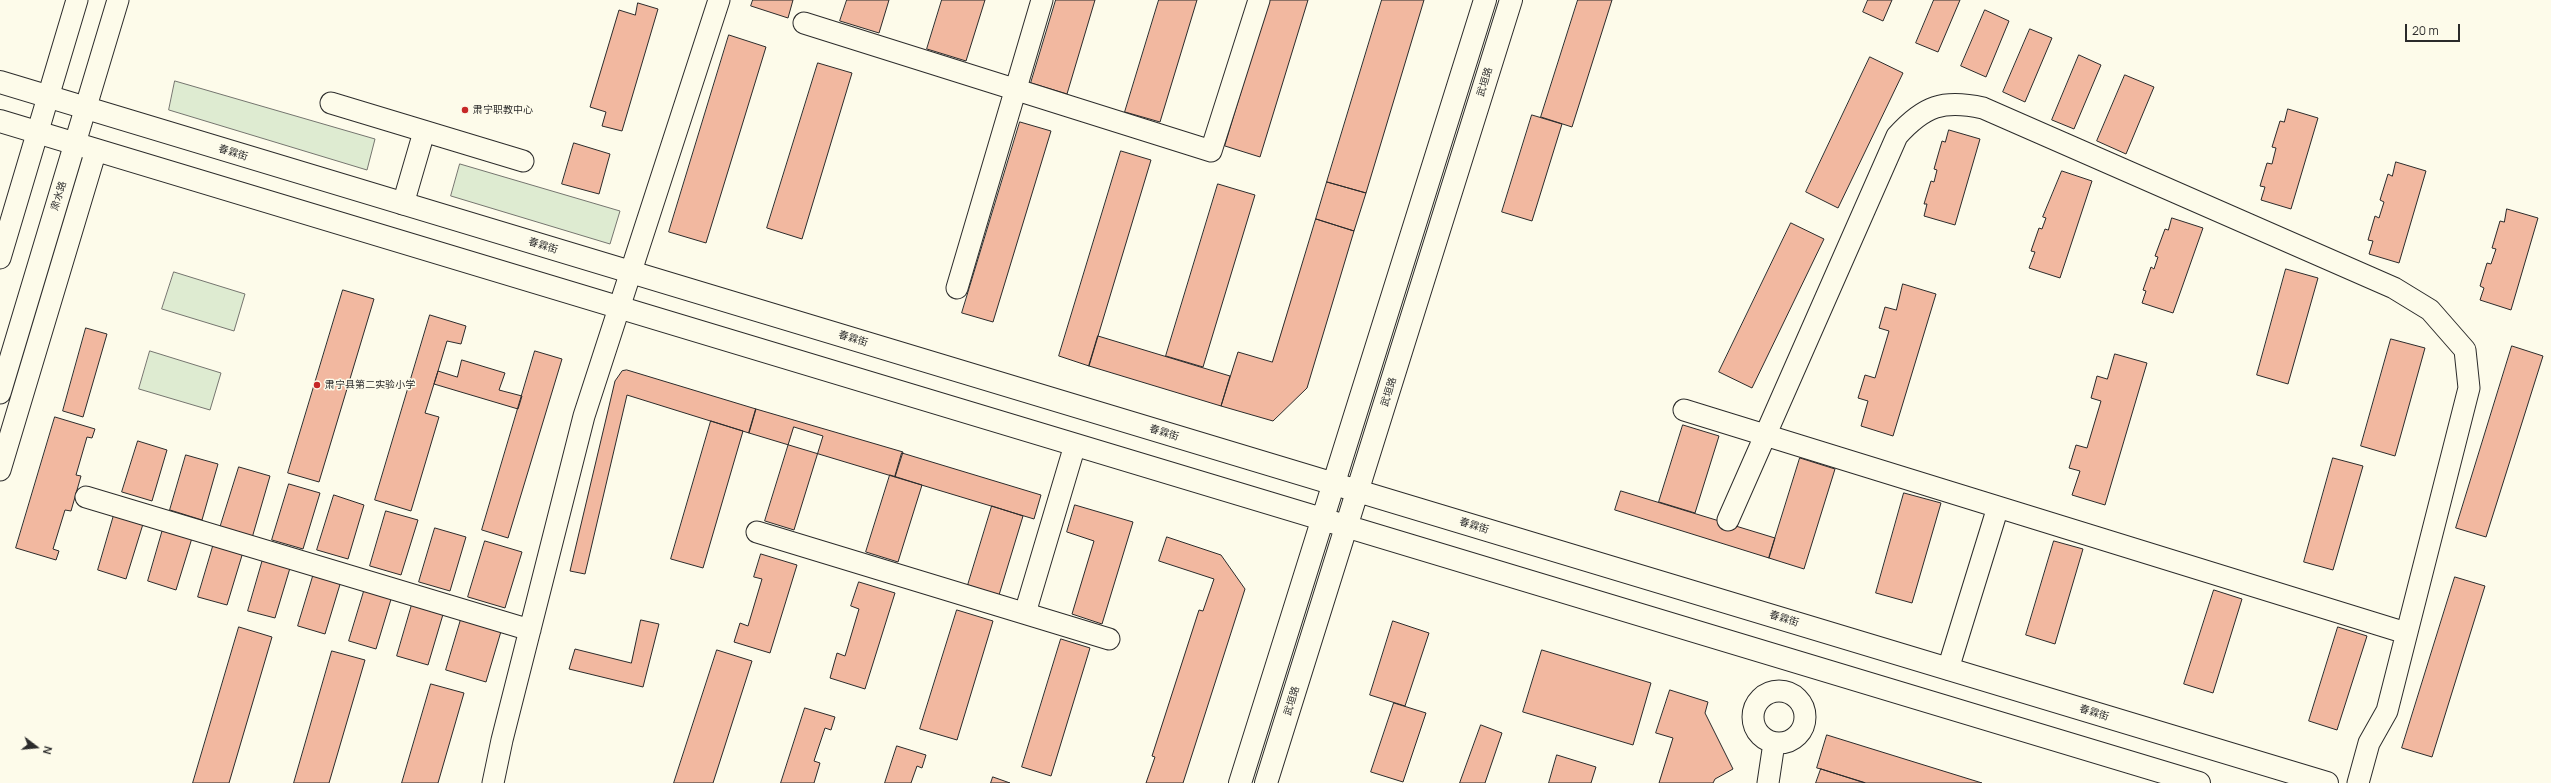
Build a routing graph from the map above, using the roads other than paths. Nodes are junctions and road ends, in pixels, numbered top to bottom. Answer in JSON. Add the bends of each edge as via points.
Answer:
{"nodes":[{"id":1,"x":77,"y":0,"type":"edge"},
{"id":2,"x":118,"y":0,"type":"edge"},
{"id":3,"x":719,"y":0,"type":"edge"},
{"id":4,"x":1042,"y":0,"type":"edge"},
{"id":5,"x":1259,"y":0,"type":"edge"},
{"id":6,"x":1485,"y":0,"type":"edge"},
{"id":7,"x":1511,"y":0,"type":"edge"},
{"id":8,"x":804,"y":23,"type":"dead end"},
{"id":9,"x":0,"y":82,"type":"edge"},
{"id":10,"x":1016,"y":89,"type":"junction"},
{"id":11,"x":48,"y":97,"type":"junction"},
{"id":12,"x":331,"y":103,"type":"dead end"},
{"id":13,"x":86,"y":108,"type":"junction"},
{"id":14,"x":0,"y":121,"type":"edge"},
{"id":15,"x":38,"y":132,"type":"junction"},
{"id":16,"x":424,"y":132,"type":"junction"},
{"id":17,"x":75,"y":144,"type":"junction"},
{"id":18,"x":96,"y":150,"type":"junction"},
{"id":19,"x":523,"y":162,"type":"dead end"},
{"id":20,"x":403,"y":204,"type":"junction"},
{"id":21,"x":0,"y":258,"type":"edge"},
{"id":22,"x":630,"y":272,"type":"junction"},
{"id":23,"x":957,"y":288,"type":"dead end"},
{"id":24,"x":619,"y":308,"type":"junction"},
{"id":25,"x":0,"y":393,"type":"edge"},
{"id":26,"x":1684,"y":410,"type":"dead end"},
{"id":27,"x":1765,"y":435,"type":"junction"},
{"id":28,"x":1075,"y":445,"type":"junction"},
{"id":29,"x":0,"y":470,"type":"edge"},
{"id":30,"x":1334,"y":484,"type":"junction"},
{"id":31,"x":1358,"y":491,"type":"junction"},
{"id":32,"x":86,"y":497,"type":"dead end"},
{"id":33,"x":1998,"y":507,"type":"junction"},
{"id":34,"x":1322,"y":519,"type":"junction"},
{"id":35,"x":1728,"y":520,"type":"dead end"},
{"id":36,"x":1346,"y":526,"type":"junction"},
{"id":37,"x":757,"y":532,"type":"dead end"},
{"id":38,"x":1025,"y":614,"type":"junction"},
{"id":39,"x":530,"y":630,"type":"junction"},
{"id":40,"x":2406,"y":633,"type":"junction"},
{"id":41,"x":1108,"y":639,"type":"dead end"},
{"id":42,"x":1796,"y":662,"type":"junction"},
{"id":43,"x":1948,"y":669,"type":"junction"},
{"id":44,"x":1788,"y":691,"type":"junction"},
{"id":45,"x":1774,"y":743,"type":"junction"},
{"id":46,"x":493,"y":783,"type":"edge"},
{"id":47,"x":1240,"y":783,"type":"edge"},
{"id":48,"x":1266,"y":783,"type":"edge"},
{"id":49,"x":1768,"y":783,"type":"edge"},
{"id":50,"x":2199,"y":783,"type":"edge"},
{"id":51,"x":2327,"y":783,"type":"edge"},
{"id":52,"x":2358,"y":783,"type":"edge"}],
"edges":[{"from":1,"to":11,"type":"street"},
{"from":2,"to":13,"type":"street","name":"肃水路"},
{"from":3,"to":22,"type":"street"},
{"from":4,"to":10,"type":"street"},
{"from":5,"to":10,"type":"street","via":[[1211,150]]},
{"from":6,"to":30,"type":"main road"},
{"from":7,"to":31,"type":"main road","name":"武垣路"},
{"from":8,"to":10,"type":"street"},
{"from":9,"to":11,"type":"main road","name":"春霖街"},
{"from":10,"to":23,"type":"street"},
{"from":11,"to":13,"type":"main road","name":"春霖街"},
{"from":11,"to":15,"type":"street"},
{"from":12,"to":16,"type":"street"},
{"from":13,"to":17,"type":"street","name":"肃水路"},
{"from":13,"to":20,"type":"main road","name":"春霖街"},
{"from":14,"to":15,"type":"main road"},
{"from":15,"to":17,"type":"main road"},
{"from":15,"to":21,"type":"street"},
{"from":16,"to":19,"type":"street"},
{"from":16,"to":20,"type":"street"},
{"from":17,"to":18,"type":"main road"},
{"from":17,"to":25,"type":"street","name":"肃水路"},
{"from":18,"to":24,"type":"main road"},
{"from":18,"to":29,"type":"street"},
{"from":20,"to":22,"type":"main road","name":"春霖街"},
{"from":22,"to":24,"type":"street"},
{"from":22,"to":30,"type":"main road","name":"春霖街"},
{"from":24,"to":28,"type":"main road"},
{"from":24,"to":39,"type":"street","via":[[584,416]]},
{"from":26,"to":27,"type":"street"},
{"from":27,"to":33,"type":"street"},
{"from":27,"to":35,"type":"street"},
{"from":27,"to":40,"type":"street","via":[[1897,136],[1910,121],[1944,104],[1960,103],[1983,108],[2394,288],[2430,310],[2465,350],[2468,388]]},
{"from":28,"to":34,"type":"main road"},
{"from":28,"to":38,"type":"street"},
{"from":30,"to":31,"type":"main road","name":"春霖街"},
{"from":30,"to":34,"type":"main road"},
{"from":31,"to":36,"type":"main road","name":"武垣路"},
{"from":31,"to":43,"type":"main road","name":"春霖街"},
{"from":32,"to":39,"type":"street"},
{"from":33,"to":40,"type":"street"},
{"from":33,"to":43,"type":"street"},
{"from":34,"to":36,"type":"main road"},
{"from":34,"to":47,"type":"main road"},
{"from":36,"to":42,"type":"main road"},
{"from":36,"to":48,"type":"main road","name":"武垣路"},
{"from":37,"to":38,"type":"street"},
{"from":38,"to":41,"type":"street"},
{"from":39,"to":46,"type":"street"},
{"from":40,"to":52,"type":"street","via":[[2387,711],[2369,743]]},
{"from":42,"to":44,"type":"street"},
{"from":42,"to":50,"type":"main road"},
{"from":43,"to":51,"type":"main road","name":"春霖街"},
{"from":44,"to":45,"type":"street","via":[[1801,701],[1805,709],[1804,725],[1794,739]]},
{"from":44,"to":45,"type":"street","via":[[1774,691],[1762,696],[1754,712],[1756,729]]},
{"from":45,"to":49,"type":"street"}]}
